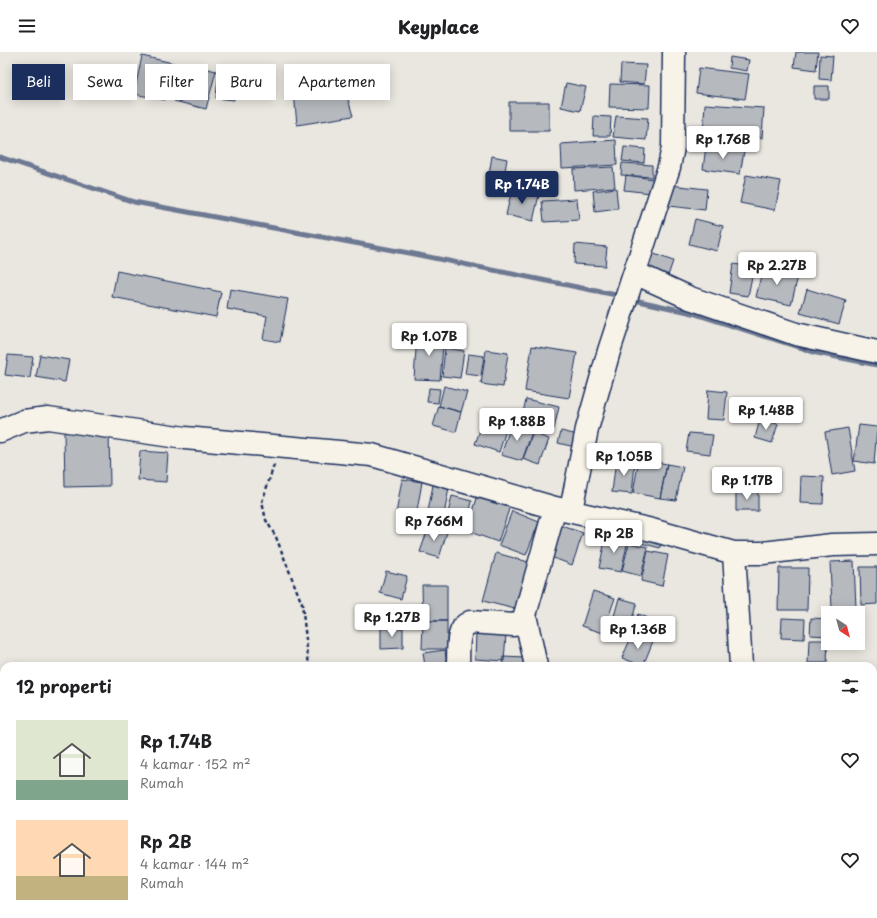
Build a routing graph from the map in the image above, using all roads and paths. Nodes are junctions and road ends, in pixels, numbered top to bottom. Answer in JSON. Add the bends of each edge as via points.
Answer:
{"nodes":[{"id":1,"x":674,"y":52,"type":"edge"},
{"id":2,"x":633,"y":279,"type":"junction"},
{"id":3,"x":877,"y":352,"type":"edge"},
{"id":4,"x":0,"y":431,"type":"edge"},
{"id":5,"x":281,"y":446,"type":"junction"},
{"id":6,"x":563,"y":509,"type":"junction"},
{"id":7,"x":877,"y":544,"type":"edge"},
{"id":8,"x":734,"y":553,"type":"junction"},
{"id":9,"x":525,"y":615,"type":"junction"},
{"id":10,"x":309,"y":662,"type":"edge"},
{"id":11,"x":458,"y":662,"type":"edge"},
{"id":12,"x":535,"y":662,"type":"edge"},
{"id":13,"x":741,"y":662,"type":"edge"}],
"edges":[{"from":1,"to":2,"type":"street","via":[[673,147]]},
{"from":2,"to":3,"type":"street","via":[[796,334]]},
{"from":2,"to":6,"type":"street"},
{"from":4,"to":5,"type":"street","via":[[24,421],[48,418],[185,438]]},
{"from":5,"to":6,"type":"street","via":[[372,455]]},
{"from":5,"to":10,"type":"path","via":[[262,502],[266,520],[276,537],[302,604]]},
{"from":6,"to":8,"type":"street"},
{"from":6,"to":9,"type":"street"},
{"from":7,"to":8,"type":"street"},
{"from":8,"to":13,"type":"street"},
{"from":9,"to":11,"type":"street","via":[[522,621],[514,625],[470,622],[465,625],[460,632]]},
{"from":9,"to":12,"type":"street"}]}
